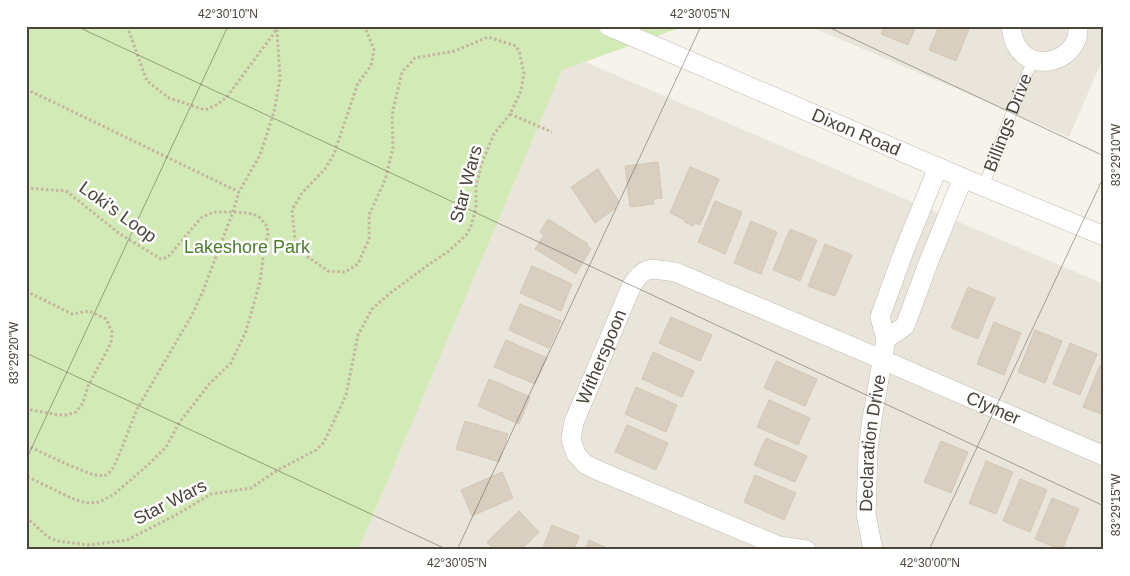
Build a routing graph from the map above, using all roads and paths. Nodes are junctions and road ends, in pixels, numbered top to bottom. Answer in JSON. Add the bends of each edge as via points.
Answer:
{"nodes":[{"id":1,"x":127,"y":26,"type":"edge"},
{"id":2,"x":282,"y":26,"type":"edge"},
{"id":3,"x":363,"y":26,"type":"edge"},
{"id":4,"x":608,"y":26,"type":"edge"},
{"id":5,"x":1011,"y":26,"type":"edge"},
{"id":6,"x":1078,"y":26,"type":"edge"},
{"id":7,"x":276,"y":28,"type":"edge"},
{"id":8,"x":1033,"y":60,"type":"junction"},
{"id":9,"x":26,"y":89,"type":"edge"},
{"id":10,"x":510,"y":114,"type":"junction"},
{"id":11,"x":552,"y":132,"type":"dead end"},
{"id":12,"x":938,"y":167,"type":"junction"},
{"id":13,"x":963,"y":178,"type":"junction"},
{"id":14,"x":983,"y":187,"type":"junction"},
{"id":15,"x":26,"y":188,"type":"edge"},
{"id":16,"x":239,"y":192,"type":"junction"},
{"id":17,"x":233,"y":212,"type":"junction"},
{"id":18,"x":1104,"y":236,"type":"edge"},
{"id":19,"x":904,"y":251,"type":"junction"},
{"id":20,"x":929,"y":261,"type":"junction"},
{"id":21,"x":26,"y":291,"type":"edge"},
{"id":22,"x":886,"y":339,"type":"junction"},
{"id":23,"x":882,"y":360,"type":"junction"},
{"id":24,"x":26,"y":410,"type":"edge"},
{"id":25,"x":26,"y":446,"type":"edge"},
{"id":26,"x":1104,"y":456,"type":"edge"},
{"id":27,"x":26,"y":476,"type":"edge"},
{"id":28,"x":26,"y":517,"type":"edge"},
{"id":29,"x":806,"y":550,"type":"edge"},
{"id":30,"x":873,"y":550,"type":"edge"}],
"edges":[{"from":1,"to":7,"type":"path","via":[[147,80],[169,98],[205,110],[226,98]]},
{"from":2,"to":7,"type":"path"},
{"from":3,"to":10,"type":"path","name":"Star Wars","via":[[374,50],[371,66],[358,83],[334,154],[292,210],[295,240],[308,257],[328,272],[345,272],[358,264],[369,239],[369,215],[385,180],[393,148],[392,115],[402,72],[415,58],[455,51],[488,37],[516,46],[524,73],[521,91]]},
{"from":4,"to":12,"type":"street","name":"Dixon Road"},
{"from":5,"to":8,"type":"street","name":"Billings Drive","via":[[1016,46]]},
{"from":6,"to":8,"type":"street","name":"Billings Drive","via":[[1073,47],[1065,55],[1044,62]]},
{"from":7,"to":16,"type":"path","via":[[280,79],[274,112],[260,155]]},
{"from":8,"to":14,"type":"lane","name":"Billings Drive"},
{"from":9,"to":16,"type":"path"},
{"from":10,"to":11,"type":"path"},
{"from":10,"to":28,"type":"path","name":"Star Wars","via":[[494,134],[481,166],[472,226],[448,251],[372,309],[358,335],[346,395],[324,442],[316,450],[251,488],[211,494],[127,540],[89,545],[57,541]]},
{"from":12,"to":13,"type":"street","name":"Dixon Road"},
{"from":12,"to":19,"type":"street","name":"Declaration Drive"},
{"from":13,"to":14,"type":"street","name":"Dixon Road"},
{"from":13,"to":20,"type":"street"},
{"from":14,"to":18,"type":"street","name":"Dixon Road"},
{"from":15,"to":17,"type":"path","name":"Loki's Loop","via":[[66,190],[120,234],[161,259],[168,257],[201,218],[213,212]]},
{"from":16,"to":17,"type":"path"},
{"from":17,"to":25,"type":"path","via":[[192,315],[138,409],[109,473],[94,475]]},
{"from":17,"to":27,"type":"path","name":"Star Wars","via":[[253,214],[266,226],[268,234],[260,282],[246,331],[231,363],[210,383],[179,423],[166,447],[112,495],[99,502],[86,503],[71,498]]},
{"from":19,"to":20,"type":"street"},
{"from":19,"to":22,"type":"street","name":"Declaration Drive","via":[[880,316]]},
{"from":20,"to":22,"type":"street","via":[[905,326]]},
{"from":21,"to":24,"type":"path","via":[[72,314],[89,310],[106,319],[112,332],[111,344],[88,386],[84,404],[76,412],[58,415]]},
{"from":22,"to":23,"type":"street","name":"Declaration Drive"},
{"from":23,"to":26,"type":"street","name":"Clymer"},
{"from":23,"to":29,"type":"street","name":"Witherspoon","via":[[675,272],[645,270],[631,287],[574,422],[570,439],[576,454],[586,464],[779,546]]},
{"from":23,"to":30,"type":"street","name":"Declaration Drive","via":[[868,450],[866,514]]}]}
